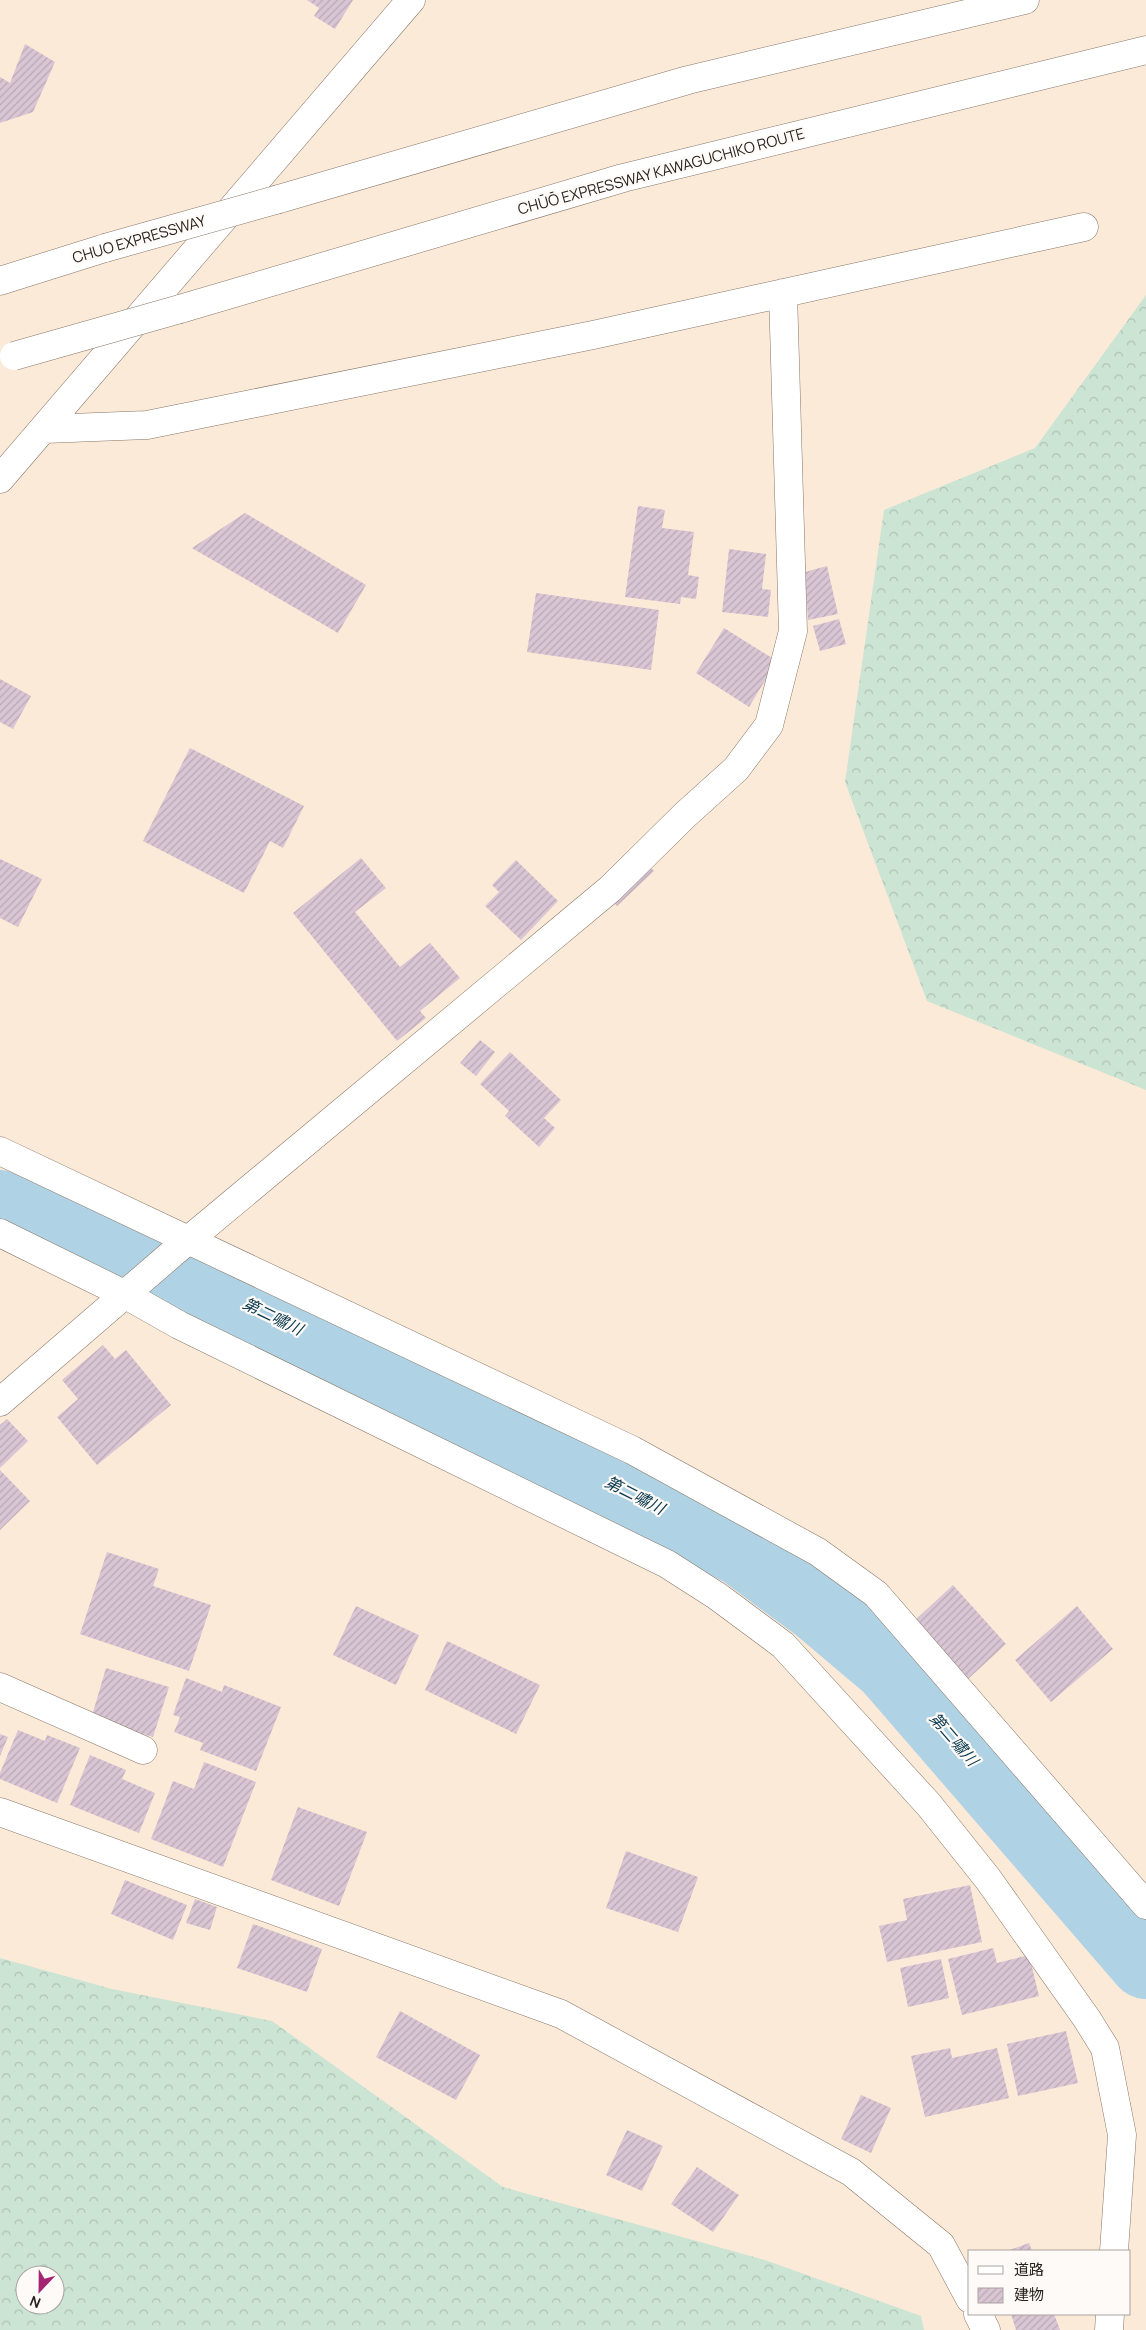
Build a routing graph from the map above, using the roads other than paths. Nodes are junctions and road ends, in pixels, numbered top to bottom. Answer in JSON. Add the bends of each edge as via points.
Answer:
{"nodes":[{"id":1,"x":411,"y":0,"type":"edge"},
{"id":2,"x":1025,"y":0,"type":"edge"},
{"id":3,"x":1146,"y":50,"type":"edge"},
{"id":4,"x":1084,"y":227,"type":"dead end"},
{"id":5,"x":0,"y":281,"type":"edge"},
{"id":6,"x":783,"y":293,"type":"junction"},
{"id":7,"x":7,"y":358,"type":"edge"},
{"id":8,"x":45,"y":428,"type":"junction"},
{"id":9,"x":0,"y":479,"type":"edge"},
{"id":10,"x":0,"y":1151,"type":"edge"},
{"id":11,"x":0,"y":1233,"type":"edge"},
{"id":12,"x":182,"y":1246,"type":"junction"},
{"id":13,"x":130,"y":1291,"type":"junction"},
{"id":14,"x":0,"y":1402,"type":"edge"},
{"id":15,"x":0,"y":1687,"type":"edge"},
{"id":16,"x":143,"y":1750,"type":"dead end"},
{"id":17,"x":0,"y":1812,"type":"edge"},
{"id":18,"x":1146,"y":1904,"type":"edge"},
{"id":19,"x":1114,"y":2250,"type":"edge"},
{"id":20,"x":968,"y":2295,"type":"edge"},
{"id":21,"x":978,"y":2315,"type":"edge"},
{"id":22,"x":1110,"y":2315,"type":"edge"},
{"id":23,"x":986,"y":2330,"type":"edge"},
{"id":24,"x":1109,"y":2330,"type":"edge"}],
"edges":[{"from":1,"to":8,"type":"main road"},
{"from":2,"to":5,"type":"main road","name":"CHUO EXPRESSWAY","bridge":true,"via":[[688,80],[104,248]]},
{"from":3,"to":7,"type":"main road","name":"CHŪŌ EXPRESSWAY KAWAGUCHIKO ROUTE","bridge":true,"via":[[623,178]]},
{"from":4,"to":6,"type":"main road"},
{"from":6,"to":8,"type":"main road","via":[[593,335],[147,425]]},
{"from":6,"to":12,"type":"main road","via":[[794,630],[769,725],[736,769],[610,890]]},
{"from":8,"to":9,"type":"main road"},
{"from":10,"to":12,"type":"main road"},
{"from":11,"to":13,"type":"main road"},
{"from":12,"to":13,"type":"main road"},
{"from":12,"to":18,"type":"main road","via":[[632,1450],[818,1552],[876,1594]]},
{"from":13,"to":14,"type":"main road"},
{"from":13,"to":19,"type":"main road","via":[[179,1325],[668,1564],[783,1645],[941,1820],[988,1879],[1105,2048],[1122,2135]]},
{"from":15,"to":16,"type":"main road"},
{"from":17,"to":20,"type":"main road","via":[[561,2014],[852,2172],[941,2244]]},
{"from":21,"to":23,"type":"main road"},
{"from":22,"to":24,"type":"main road"}]}
